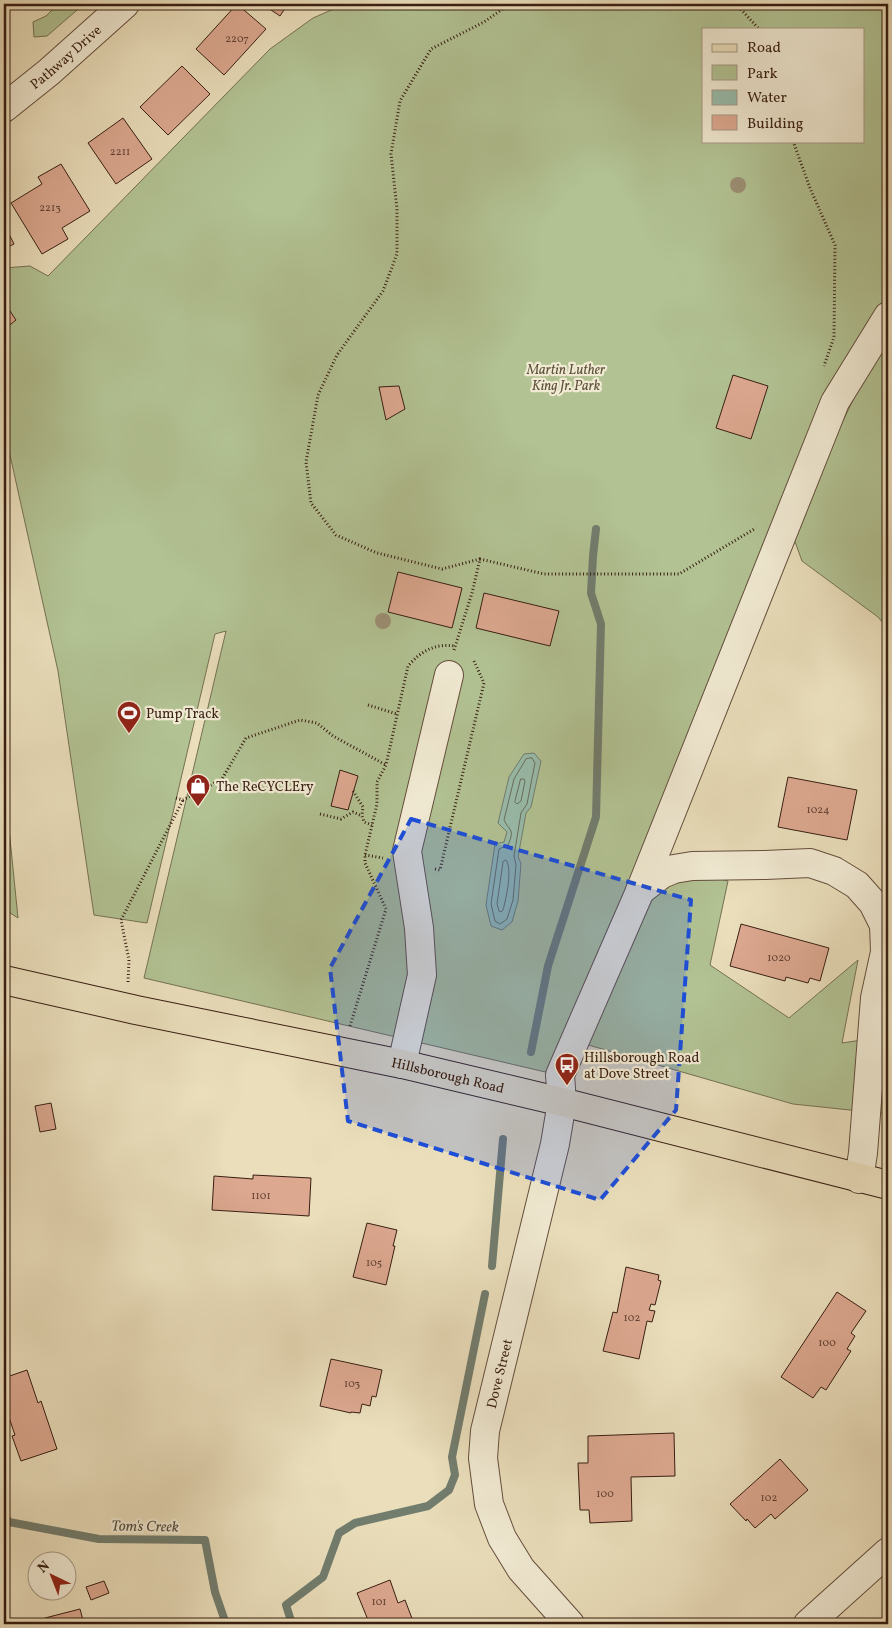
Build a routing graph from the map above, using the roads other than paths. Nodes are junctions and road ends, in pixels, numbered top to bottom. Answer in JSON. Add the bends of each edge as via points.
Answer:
{"nodes":[{"id":1,"x":125,"y":4,"type":"edge"},
{"id":2,"x":4,"y":108,"type":"edge"},
{"id":3,"x":888,"y":316,"type":"edge"},
{"id":4,"x":449,"y":675,"type":"road end"},
{"id":5,"x":640,"y":891,"type":"junction"},
{"id":6,"x":4,"y":980,"type":"edge"},
{"id":7,"x":402,"y":1064,"type":"junction"},
{"id":8,"x":562,"y":1102,"type":"junction"},
{"id":9,"x":859,"y":1179,"type":"junction"},
{"id":10,"x":888,"y":1185,"type":"edge"},
{"id":11,"x":888,"y":1552,"type":"edge"},
{"id":12,"x":570,"y":1624,"type":"edge"},
{"id":13,"x":808,"y":1624,"type":"edge"}],
"edges":[{"from":1,"to":2,"type":"street","name":"Pathway Drive"},
{"from":3,"to":5,"type":"street","name":"Dove Street","via":[[835,402]]},
{"from":4,"to":7,"type":"street","via":[[407,851],[419,928],[422,975]]},
{"from":5,"to":8,"type":"street","name":"Dove Street","via":[[560,1075]]},
{"from":5,"to":9,"type":"street","via":[[662,874],[692,866],[810,863],[834,871],[857,885],[873,903],[884,925],[885,952],[875,998]]},
{"from":6,"to":7,"type":"main road","name":"Hillsborough Road"},
{"from":7,"to":8,"type":"main road","name":"Hillsborough Road"},
{"from":8,"to":9,"type":"main road","name":"Hillsborough Road"},
{"from":8,"to":12,"type":"street","name":"Dove Street","via":[[555,1144],[485,1431],[483,1458],[489,1504],[502,1538],[521,1569]]},
{"from":9,"to":10,"type":"main road","name":"Hillsborough Road"},
{"from":11,"to":13,"type":"street"}]}
